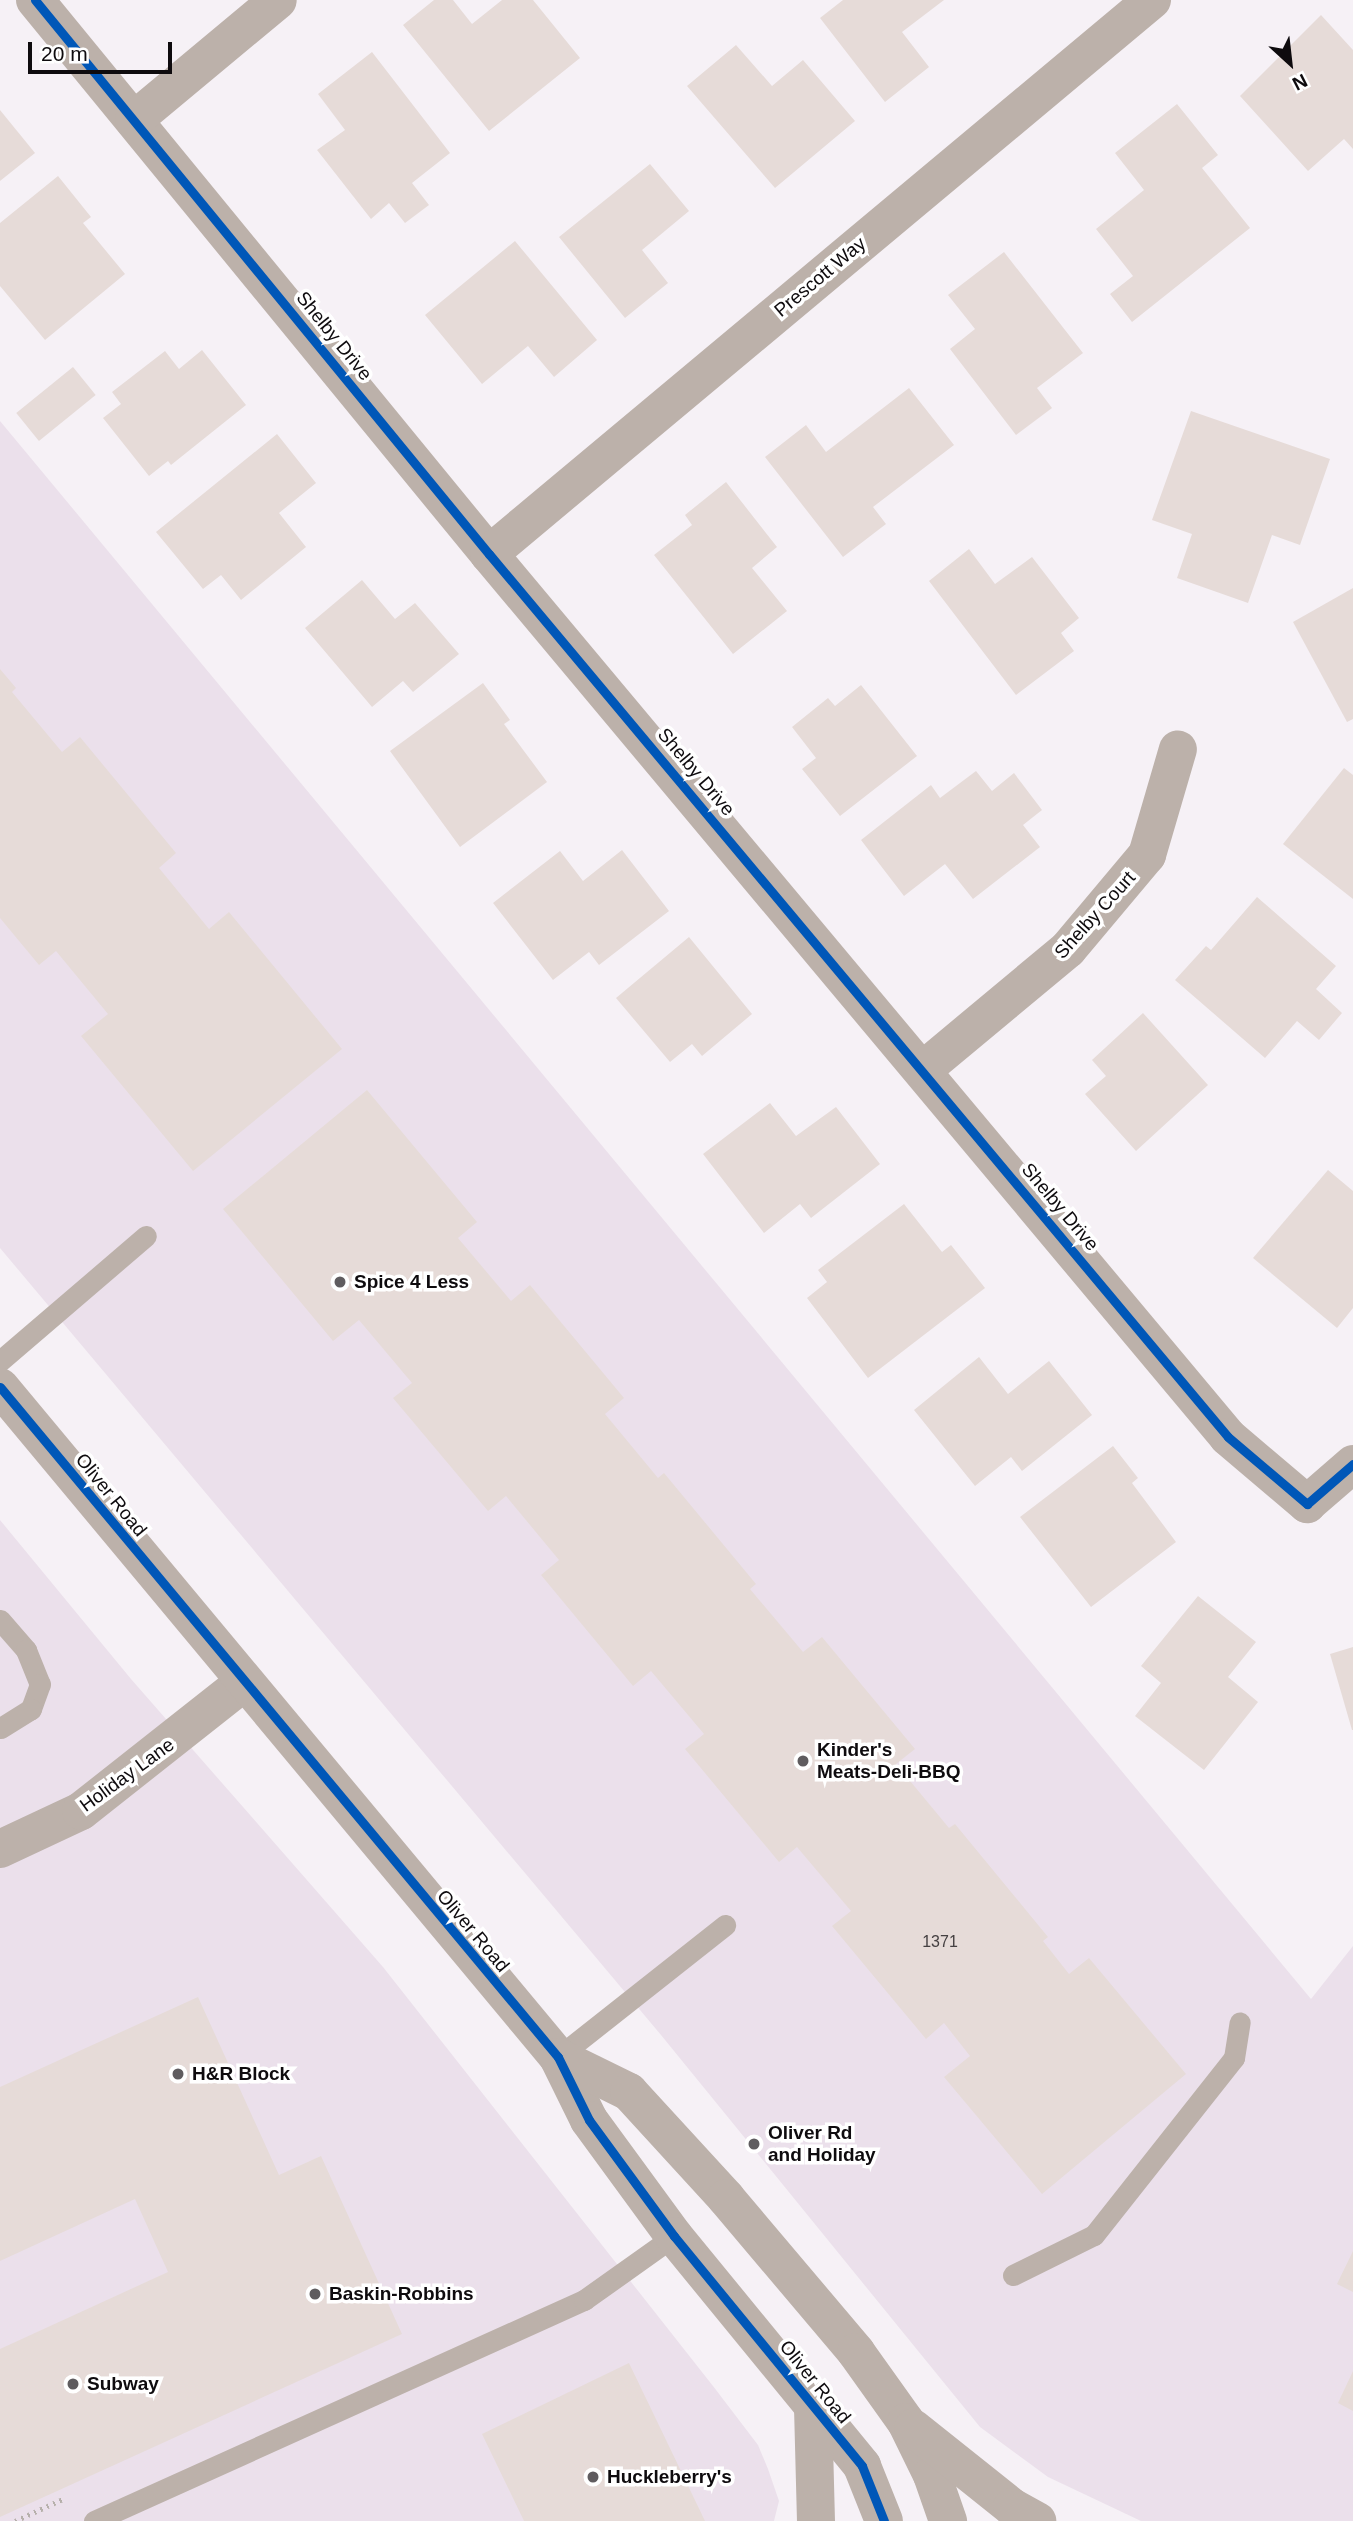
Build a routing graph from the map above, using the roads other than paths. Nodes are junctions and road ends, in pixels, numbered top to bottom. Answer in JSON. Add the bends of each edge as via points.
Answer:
{"nodes":[{"id":1,"x":35,"y":0,"type":"edge"},
{"id":2,"x":278,"y":0,"type":"edge"},
{"id":3,"x":1152,"y":0,"type":"edge"},
{"id":4,"x":134,"y":120,"type":"junction"},
{"id":5,"x":489,"y":554,"type":"junction"},
{"id":6,"x":1178,"y":749,"type":"dead end"},
{"id":7,"x":924,"y":1069,"type":"junction"},
{"id":8,"x":146,"y":1236,"type":"dead end"},
{"id":9,"x":0,"y":1361,"type":"edge"},
{"id":10,"x":4,"y":1401,"type":"edge"},
{"id":11,"x":1353,"y":1464,"type":"edge"},
{"id":12,"x":0,"y":1620,"type":"edge"},
{"id":13,"x":243,"y":1683,"type":"junction"},
{"id":14,"x":0,"y":1728,"type":"edge"},
{"id":15,"x":0,"y":1849,"type":"edge"},
{"id":16,"x":725,"y":1925,"type":"dead end"},
{"id":17,"x":1240,"y":2022,"type":"dead end"},
{"id":18,"x":558,"y":2057,"type":"junction"},
{"id":19,"x":674,"y":2236,"type":"junction"},
{"id":20,"x":1013,"y":2275,"type":"dead end"},
{"id":21,"x":813,"y":2407,"type":"junction"},
{"id":22,"x":906,"y":2422,"type":"junction"},
{"id":23,"x":94,"y":2521,"type":"edge"},
{"id":24,"x":816,"y":2521,"type":"edge"},
{"id":25,"x":884,"y":2521,"type":"edge"},
{"id":26,"x":948,"y":2521,"type":"edge"},
{"id":27,"x":1037,"y":2521,"type":"edge"}],
"edges":[{"from":1,"to":4,"type":"street","name":"Shelby Drive"},
{"from":2,"to":4,"type":"street"},
{"from":3,"to":5,"type":"street","name":"Prescott Way"},
{"from":4,"to":5,"type":"street","name":"Shelby Drive"},
{"from":5,"to":7,"type":"street","name":"Shelby Drive"},
{"from":6,"to":7,"type":"street","name":"Shelby Court","via":[[1147,855],[1068,949]]},
{"from":7,"to":11,"type":"street","name":"Shelby Drive","via":[[1228,1437],[1307,1504]]},
{"from":8,"to":9,"type":"lane"},
{"from":10,"to":13,"type":"street","name":"Oliver Road"},
{"from":12,"to":14,"type":"lane","via":[[26,1650],[40,1684],[31,1709]]},
{"from":13,"to":15,"type":"street","name":"Holiday Lane","via":[[81,1811]]},
{"from":13,"to":18,"type":"street","name":"Oliver Road"},
{"from":16,"to":18,"type":"lane"},
{"from":17,"to":20,"type":"lane","via":[[1234,2058],[1094,2235]]},
{"from":18,"to":19,"type":"street","name":"Oliver Road","via":[[589,2120]]},
{"from":18,"to":22,"type":"street","name":"Oliver Road","via":[[629,2092],[744,2218],[856,2352]]},
{"from":19,"to":21,"type":"street","name":"Oliver Road"},
{"from":19,"to":23,"type":"lane","via":[[584,2300]]},
{"from":21,"to":24,"type":"street","name":"Oliver Road"},
{"from":21,"to":25,"type":"street","name":"Oliver Road","via":[[862,2466]]},
{"from":22,"to":26,"type":"street","name":"Oliver Road"},
{"from":22,"to":27,"type":"street","name":"Oliver Road","via":[[1012,2507]]}]}
